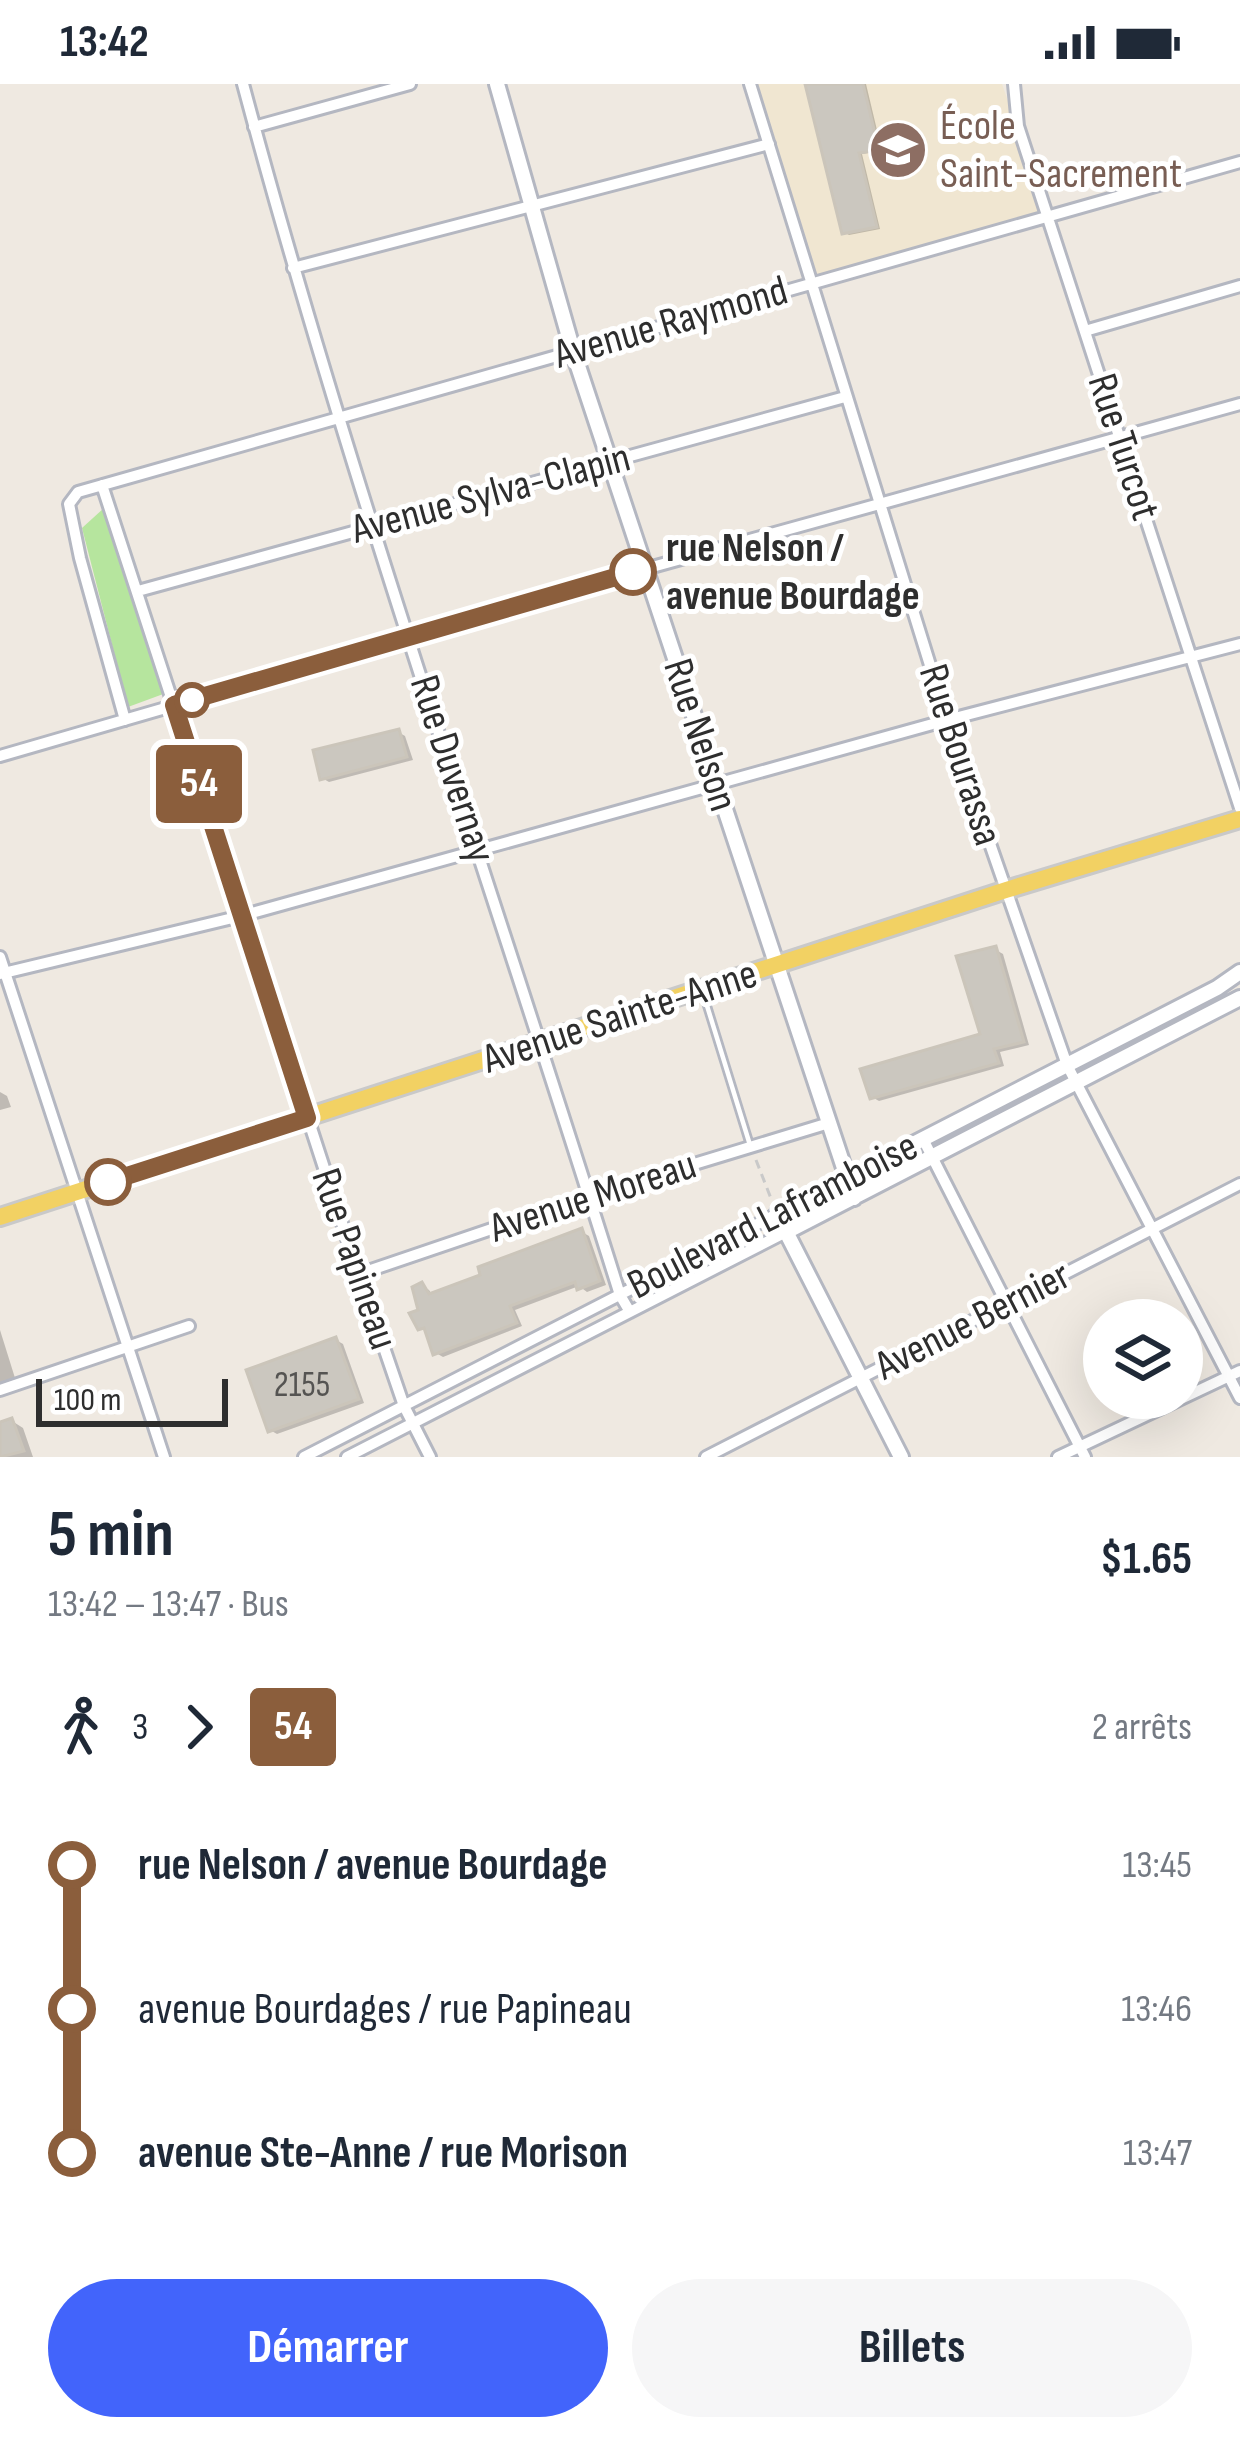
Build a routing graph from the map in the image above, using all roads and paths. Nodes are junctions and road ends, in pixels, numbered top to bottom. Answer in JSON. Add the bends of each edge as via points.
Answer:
{"nodes":[{"id":1,"x":243,"y":84,"type":"edge"},
{"id":2,"x":410,"y":84,"type":"edge"},
{"id":3,"x":497,"y":84,"type":"edge"},
{"id":4,"x":750,"y":84,"type":"edge"},
{"id":5,"x":1014,"y":84,"type":"edge"},
{"id":6,"x":254,"y":127,"type":"junction"},
{"id":7,"x":769,"y":144,"type":"junction"},
{"id":8,"x":1240,"y":162,"type":"edge"},
{"id":9,"x":531,"y":207,"type":"junction"},
{"id":10,"x":1048,"y":216,"type":"junction"},
{"id":11,"x":293,"y":268,"type":"junction"},
{"id":12,"x":811,"y":284,"type":"junction"},
{"id":13,"x":1240,"y":286,"type":"edge"},
{"id":14,"x":1085,"y":331,"type":"junction"},
{"id":15,"x":573,"y":351,"type":"junction"},
{"id":16,"x":845,"y":397,"type":"junction"},
{"id":17,"x":1240,"y":404,"type":"edge"},
{"id":18,"x":338,"y":418,"type":"junction"},
{"id":19,"x":1120,"y":437,"type":"junction"},
{"id":20,"x":609,"y":461,"type":"junction"},
{"id":21,"x":102,"y":484,"type":"junction"},
{"id":22,"x":879,"y":504,"type":"junction"},
{"id":23,"x":373,"y":527,"type":"junction"},
{"id":24,"x":645,"y":568,"type":"junction"},
{"id":25,"x":138,"y":591,"type":"junction"},
{"id":26,"x":409,"y":637,"type":"junction"},
{"id":27,"x":1240,"y":644,"type":"edge"},
{"id":28,"x":1190,"y":656,"type":"junction"},
{"id":29,"x":174,"y":705,"type":"junction"},
{"id":30,"x":125,"y":720,"type":"junction"},
{"id":31,"x":947,"y":720,"type":"junction"},
{"id":32,"x":0,"y":756,"type":"edge"},
{"id":33,"x":716,"y":784,"type":"junction"},
{"id":34,"x":1240,"y":808,"type":"edge"},
{"id":35,"x":1240,"y":819,"type":"edge"},
{"id":36,"x":478,"y":850,"type":"junction"},
{"id":37,"x":1006,"y":890,"type":"junction"},
{"id":38,"x":241,"y":916,"type":"junction"},
{"id":39,"x":0,"y":957,"type":"edge"},
{"id":40,"x":777,"y":966,"type":"junction"},
{"id":41,"x":1240,"y":972,"type":"edge"},
{"id":42,"x":2,"y":974,"type":"edge"},
{"id":43,"x":702,"y":990,"type":"junction"},
{"id":44,"x":1240,"y":998,"type":"edge"},
{"id":45,"x":542,"y":1043,"type":"junction"},
{"id":46,"x":1067,"y":1065,"type":"junction"},
{"id":47,"x":1076,"y":1084,"type":"junction"},
{"id":48,"x":307,"y":1118,"type":"junction"},
{"id":49,"x":829,"y":1123,"type":"junction"},
{"id":50,"x":923,"y":1139,"type":"junction"},
{"id":51,"x":751,"y":1147,"type":"junction"},
{"id":52,"x":932,"y":1158,"type":"junction"},
{"id":53,"x":848,"y":1178,"type":"junction"},
{"id":54,"x":1240,"y":1184,"type":"edge"},
{"id":55,"x":77,"y":1192,"type":"junction"},
{"id":56,"x":589,"y":1196,"type":"junction"},
{"id":57,"x":854,"y":1198,"type":"junction"},
{"id":58,"x":775,"y":1210,"type":"junction"},
{"id":59,"x":0,"y":1217,"type":"edge"},
{"id":60,"x":1151,"y":1230,"type":"junction"},
{"id":61,"x":786,"y":1232,"type":"junction"},
{"id":62,"x":359,"y":1274,"type":"junction"},
{"id":63,"x":620,"y":1295,"type":"junction"},
{"id":64,"x":1006,"y":1304,"type":"junction"},
{"id":65,"x":630,"y":1312,"type":"junction"},
{"id":66,"x":189,"y":1326,"type":"dead end"},
{"id":67,"x":128,"y":1347,"type":"junction"},
{"id":68,"x":1235,"y":1374,"type":"edge"},
{"id":69,"x":861,"y":1378,"type":"junction"},
{"id":70,"x":0,"y":1390,"type":"edge"},
{"id":71,"x":1240,"y":1398,"type":"edge"},
{"id":72,"x":404,"y":1406,"type":"junction"},
{"id":73,"x":413,"y":1423,"type":"junction"},
{"id":74,"x":1082,"y":1451,"type":"edge"},
{"id":75,"x":164,"y":1457,"type":"edge"},
{"id":76,"x":304,"y":1457,"type":"edge"},
{"id":77,"x":347,"y":1457,"type":"edge"},
{"id":78,"x":430,"y":1457,"type":"edge"},
{"id":79,"x":706,"y":1457,"type":"edge"},
{"id":80,"x":902,"y":1457,"type":"edge"},
{"id":81,"x":1058,"y":1457,"type":"edge"}],
"edges":[{"from":1,"to":6,"type":"street","name":"Rue Duvernay"},
{"from":2,"to":6,"type":"street"},
{"from":3,"to":9,"type":"street","name":"Rue Nelson"},
{"from":4,"to":7,"type":"street","name":"Rue Bourassa"},
{"from":5,"to":10,"type":"street","name":"Rue Turcot","via":[[1018,126]]},
{"from":6,"to":11,"type":"street","name":"Rue Duvernay"},
{"from":7,"to":9,"type":"street"},
{"from":7,"to":12,"type":"street","name":"Rue Bourassa"},
{"from":8,"to":10,"type":"street","name":"Avenue Raymond"},
{"from":9,"to":11,"type":"street"},
{"from":9,"to":15,"type":"street","name":"Rue Nelson"},
{"from":10,"to":12,"type":"street","name":"Avenue Raymond"},
{"from":10,"to":14,"type":"street","name":"Rue Turcot"},
{"from":11,"to":18,"type":"street","name":"Rue Duvernay"},
{"from":12,"to":15,"type":"street","name":"Avenue Raymond"},
{"from":12,"to":16,"type":"street","name":"Rue Bourassa"},
{"from":13,"to":14,"type":"street"},
{"from":14,"to":19,"type":"street","name":"Rue Turcot"},
{"from":15,"to":18,"type":"street","name":"Avenue Raymond"},
{"from":15,"to":20,"type":"street","name":"Rue Nelson"},
{"from":16,"to":20,"type":"street","name":"Avenue Sylva-Clapin"},
{"from":16,"to":22,"type":"street","name":"Rue Bourassa"},
{"from":17,"to":19,"type":"street"},
{"from":18,"to":21,"type":"street","name":"Avenue Raymond"},
{"from":18,"to":23,"type":"street","name":"Rue Duvernay"},
{"from":19,"to":22,"type":"street"},
{"from":19,"to":28,"type":"street","name":"Rue Turcot"},
{"from":20,"to":23,"type":"street","name":"Avenue Sylva-Clapin"},
{"from":20,"to":24,"type":"street","name":"Rue Nelson"},
{"from":21,"to":25,"type":"street","name":"Rue Papineau"},
{"from":21,"to":30,"type":"street","via":[[78,491],[69,504]]},
{"from":22,"to":24,"type":"street"},
{"from":22,"to":31,"type":"street","name":"Rue Bourassa"},
{"from":23,"to":25,"type":"street","name":"Avenue Sylva-Clapin"},
{"from":23,"to":26,"type":"street","name":"Rue Duvernay"},
{"from":24,"to":26,"type":"street"},
{"from":24,"to":33,"type":"street","name":"Rue Nelson"},
{"from":25,"to":29,"type":"street","name":"Rue Papineau"},
{"from":26,"to":29,"type":"street"},
{"from":26,"to":36,"type":"street","name":"Rue Duvernay"},
{"from":27,"to":28,"type":"street"},
{"from":28,"to":31,"type":"street"},
{"from":28,"to":34,"type":"street","name":"Rue Turcot"},
{"from":29,"to":30,"type":"street"},
{"from":29,"to":38,"type":"street","name":"Rue Papineau"},
{"from":30,"to":32,"type":"street"},
{"from":31,"to":33,"type":"street"},
{"from":31,"to":37,"type":"street","name":"Rue Bourassa"},
{"from":33,"to":36,"type":"street"},
{"from":33,"to":40,"type":"street","name":"Rue Nelson"},
{"from":35,"to":37,"type":"main road","name":"Avenue Sainte-Anne"},
{"from":36,"to":38,"type":"street"},
{"from":36,"to":45,"type":"street","name":"Rue Duvernay"},
{"from":37,"to":40,"type":"main road","name":"Avenue Sainte-Anne"},
{"from":37,"to":46,"type":"street","name":"Rue Bourassa"},
{"from":38,"to":42,"type":"street"},
{"from":38,"to":48,"type":"street","name":"Rue Papineau"},
{"from":39,"to":42,"type":"street"},
{"from":40,"to":43,"type":"main road","name":"Avenue Sainte-Anne"},
{"from":40,"to":49,"type":"street","name":"Rue Nelson"},
{"from":41,"to":46,"type":"street","name":"Boulevard Laframboise"},
{"from":42,"to":55,"type":"street"},
{"from":43,"to":45,"type":"main road","name":"Avenue Sainte-Anne"},
{"from":43,"to":51,"type":"lane"},
{"from":44,"to":47,"type":"street","name":"Boulevard Laframboise"},
{"from":45,"to":48,"type":"main road","name":"Avenue Sainte-Anne"},
{"from":45,"to":56,"type":"street","name":"Rue Duvernay"},
{"from":46,"to":47,"type":"street","name":"Rue Bourassa"},
{"from":46,"to":50,"type":"street","name":"Boulevard Laframboise"},
{"from":47,"to":52,"type":"street","name":"Boulevard Laframboise"},
{"from":47,"to":60,"type":"street","name":"Rue Bourassa"},
{"from":48,"to":55,"type":"main road","name":"Avenue Sainte-Anne"},
{"from":48,"to":62,"type":"street","name":"Rue Papineau"},
{"from":49,"to":51,"type":"street","name":"Avenue Moreau"},
{"from":49,"to":53,"type":"street","name":"Rue Nelson"},
{"from":50,"to":52,"type":"street"},
{"from":50,"to":53,"type":"street","name":"Boulevard Laframboise"},
{"from":51,"to":56,"type":"street","name":"Avenue Moreau"},
{"from":51,"to":58,"type":"path"},
{"from":52,"to":57,"type":"street","name":"Boulevard Laframboise"},
{"from":52,"to":64,"type":"street"},
{"from":53,"to":57,"type":"street","name":"Rue Nelson"},
{"from":53,"to":58,"type":"street","name":"Boulevard Laframboise"},
{"from":54,"to":60,"type":"street","name":"Avenue Bernier"},
{"from":55,"to":59,"type":"main road","name":"Avenue Sainte-Anne"},
{"from":55,"to":67,"type":"street"},
{"from":56,"to":62,"type":"street","name":"Avenue Moreau"},
{"from":56,"to":63,"type":"street","name":"Rue Duvernay"},
{"from":57,"to":61,"type":"street","name":"Boulevard Laframboise"},
{"from":58,"to":61,"type":"street"},
{"from":58,"to":63,"type":"street","name":"Boulevard Laframboise"},
{"from":60,"to":64,"type":"street","name":"Avenue Bernier"},
{"from":60,"to":68,"type":"street","name":"Rue Bourassa"},
{"from":61,"to":65,"type":"street","name":"Boulevard Laframboise"},
{"from":61,"to":69,"type":"street"},
{"from":62,"to":72,"type":"street","name":"Rue Papineau"},
{"from":63,"to":65,"type":"street","name":"Rue Duvernay"},
{"from":63,"to":72,"type":"street","name":"Boulevard Laframboise"},
{"from":64,"to":69,"type":"street","name":"Avenue Bernier"},
{"from":64,"to":74,"type":"street"},
{"from":65,"to":73,"type":"street","name":"Boulevard Laframboise"},
{"from":66,"to":67,"type":"street"},
{"from":67,"to":70,"type":"street"},
{"from":67,"to":75,"type":"street"},
{"from":68,"to":71,"type":"street","name":"Rue Bourassa"},
{"from":68,"to":74,"type":"street"},
{"from":69,"to":79,"type":"street","name":"Avenue Bernier"},
{"from":69,"to":80,"type":"street"},
{"from":72,"to":73,"type":"street","name":"Rue Papineau"},
{"from":72,"to":76,"type":"street","name":"Boulevard Laframboise"},
{"from":73,"to":77,"type":"street","name":"Boulevard Laframboise"},
{"from":73,"to":78,"type":"street","name":"Rue Papineau"},
{"from":74,"to":81,"type":"street"}]}
